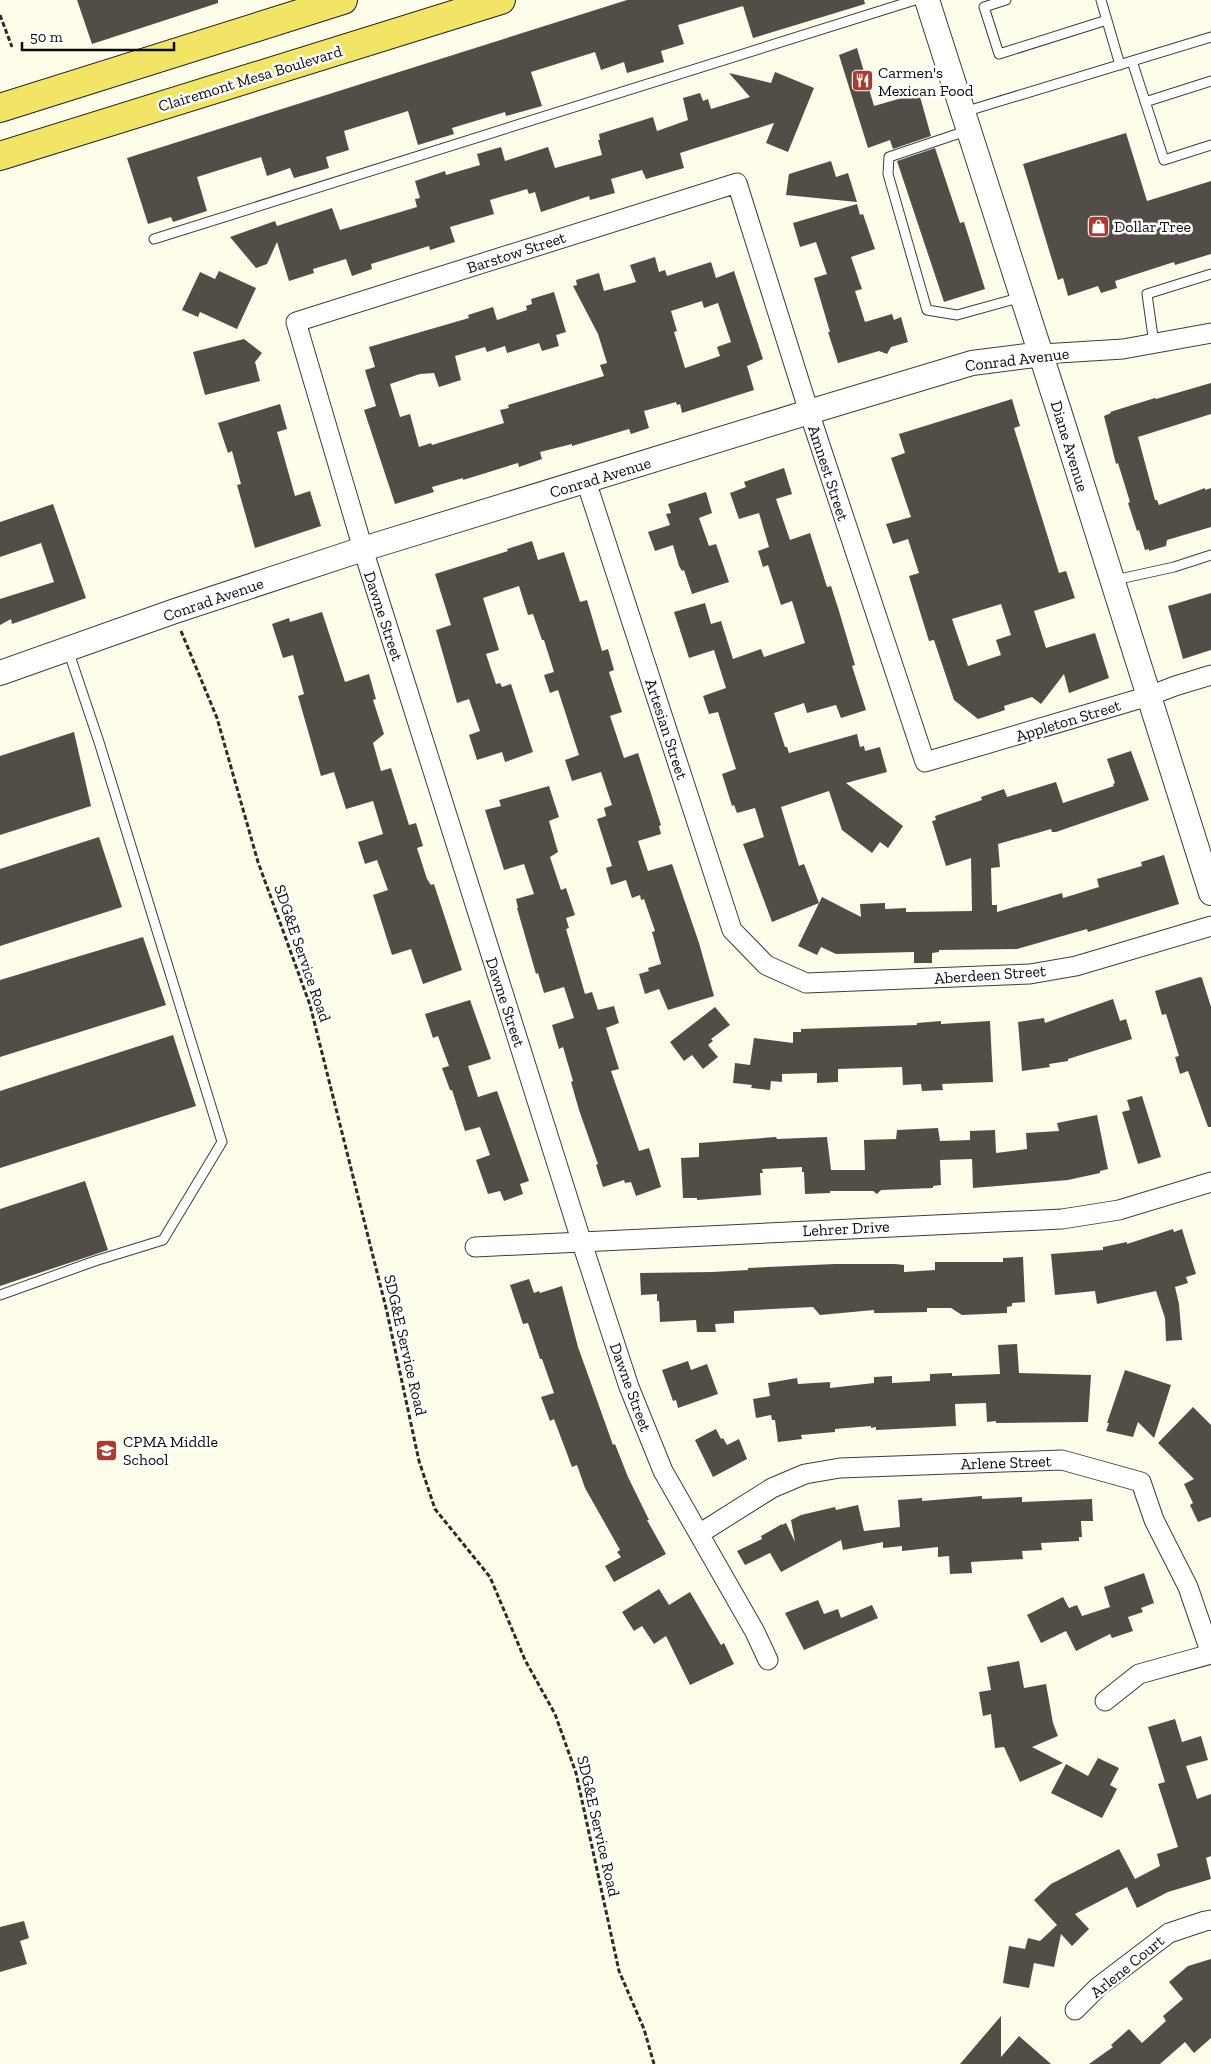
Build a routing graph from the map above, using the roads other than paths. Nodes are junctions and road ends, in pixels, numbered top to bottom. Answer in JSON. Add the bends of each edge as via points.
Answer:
{"nodes":[{"id":1,"x":343,"y":0,"type":"edge"},
{"id":2,"x":501,"y":0,"type":"edge"},
{"id":3,"x":915,"y":0,"type":"edge"},
{"id":4,"x":927,"y":0,"type":"edge"},
{"id":5,"x":1006,"y":0,"type":"edge"},
{"id":6,"x":1101,"y":0,"type":"edge"},
{"id":7,"x":983,"y":3,"type":"edge"},
{"id":8,"x":1107,"y":20,"type":"junction"},
{"id":9,"x":1211,"y":37,"type":"edge"},
{"id":10,"x":1132,"y":61,"type":"junction"},
{"id":11,"x":1120,"y":65,"type":"junction"},
{"id":12,"x":1211,"y":81,"type":"edge"},
{"id":13,"x":1145,"y":102,"type":"junction"},
{"id":14,"x":0,"y":108,"type":"edge"},
{"id":15,"x":967,"y":121,"type":"junction"},
{"id":16,"x":1211,"y":145,"type":"edge"},
{"id":17,"x":0,"y":156,"type":"edge"},
{"id":18,"x":737,"y":183,"type":"joint"},
{"id":19,"x":154,"y":239,"type":"dead end"},
{"id":20,"x":1211,"y":274,"type":"edge"},
{"id":21,"x":1024,"y":296,"type":"junction"},
{"id":22,"x":296,"y":322,"type":"joint"},
{"id":23,"x":1211,"y":333,"type":"edge"},
{"id":24,"x":1154,"y":344,"type":"junction"},
{"id":25,"x":1042,"y":354,"type":"junction"},
{"id":26,"x":809,"y":412,"type":"junction"},
{"id":27,"x":586,"y":481,"type":"junction"},
{"id":28,"x":363,"y":549,"type":"junction"},
{"id":29,"x":1211,"y":555,"type":"edge"},
{"id":30,"x":1111,"y":581,"type":"junction"},
{"id":31,"x":68,"y":649,"type":"junction"},
{"id":32,"x":0,"y":673,"type":"edge"},
{"id":33,"x":1211,"y":675,"type":"edge"},
{"id":34,"x":1149,"y":696,"type":"junction"},
{"id":35,"x":925,"y":762,"type":"joint"},
{"id":36,"x":1211,"y":894,"type":"edge"},
{"id":37,"x":1211,"y":926,"type":"edge"},
{"id":38,"x":766,"y":965,"type":"joint"},
{"id":39,"x":1211,"y":1182,"type":"edge"},
{"id":40,"x":581,"y":1240,"type":"junction"},
{"id":41,"x":475,"y":1247,"type":"dead end"},
{"id":42,"x":0,"y":1295,"type":"edge"},
{"id":43,"x":699,"y":1534,"type":"junction"},
{"id":44,"x":1211,"y":1654,"type":"edge"},
{"id":45,"x":768,"y":1660,"type":"dead end"},
{"id":46,"x":1106,"y":1702,"type":"dead end"},
{"id":47,"x":1211,"y":1920,"type":"edge"},
{"id":48,"x":1076,"y":2010,"type":"dead end"}],
"edges":[{"from":1,"to":14,"type":"main road"},
{"from":2,"to":17,"type":"main road","name":"Clairemont Mesa Boulevard"},
{"from":3,"to":19,"type":"lane"},
{"from":4,"to":15,"type":"street","name":"Diane Avenue"},
{"from":5,"to":7,"type":"lane"},
{"from":6,"to":8,"type":"lane"},
{"from":7,"to":8,"type":"lane","via":[[999,54]]},
{"from":8,"to":11,"type":"lane"},
{"from":9,"to":10,"type":"lane"},
{"from":10,"to":11,"type":"lane"},
{"from":10,"to":13,"type":"lane"},
{"from":11,"to":15,"type":"lane"},
{"from":12,"to":13,"type":"lane"},
{"from":13,"to":16,"type":"lane","via":[[1164,160]]},
{"from":15,"to":21,"type":"street","name":"Diane Avenue"},
{"from":15,"to":21,"type":"lane","via":[[889,157],[888,174],[927,310],[957,315]]},
{"from":18,"to":22,"type":"street","name":"Barstow Street"},
{"from":18,"to":26,"type":"street","name":"Amnest Street"},
{"from":20,"to":24,"type":"lane","via":[[1147,294]]},
{"from":21,"to":25,"type":"street","name":"Diane Avenue"},
{"from":22,"to":28,"type":"street","name":"Dawne Street"},
{"from":23,"to":24,"type":"street","name":"Conrad Avenue"},
{"from":24,"to":25,"type":"street","name":"Conrad Avenue"},
{"from":25,"to":26,"type":"street","name":"Conrad Avenue","via":[[972,363]]},
{"from":25,"to":30,"type":"street","name":"Diane Avenue"},
{"from":26,"to":27,"type":"street","name":"Conrad Avenue"},
{"from":26,"to":35,"type":"street","name":"Amnest Street"},
{"from":27,"to":28,"type":"street","name":"Conrad Avenue"},
{"from":27,"to":38,"type":"street","name":"Artesian Street","via":[[732,930]]},
{"from":28,"to":31,"type":"street","name":"Conrad Avenue"},
{"from":28,"to":40,"type":"street","name":"Dawne Street"},
{"from":29,"to":30,"type":"lane"},
{"from":30,"to":34,"type":"street","name":"Diane Avenue"},
{"from":31,"to":32,"type":"street","name":"Conrad Avenue"},
{"from":31,"to":42,"type":"lane","via":[[222,1142],[163,1240]]},
{"from":33,"to":34,"type":"street","name":"Appleton Street"},
{"from":34,"to":35,"type":"street","name":"Appleton Street"},
{"from":34,"to":36,"type":"street","name":"Diane Avenue"},
{"from":37,"to":38,"type":"street","name":"Aberdeen Street","via":[[1076,966],[1030,974],[806,983]]},
{"from":39,"to":40,"type":"street","name":"Lehrer Drive","via":[[1119,1210],[1062,1219]]},
{"from":40,"to":41,"type":"street","name":"Lehrer Drive"},
{"from":40,"to":43,"type":"street","name":"Dawne Street","via":[[632,1395],[663,1471]]},
{"from":43,"to":44,"type":"street","name":"Arlene Street","via":[[772,1488],[805,1474],[840,1468],[1062,1460],[1141,1482],[1154,1520],[1188,1587]]},
{"from":43,"to":45,"type":"street","name":"Dawne Street"},
{"from":44,"to":46,"type":"street","via":[[1139,1674]]},
{"from":47,"to":48,"type":"street","name":"Arlene Court","via":[[1169,1933],[1098,1988]]}]}
